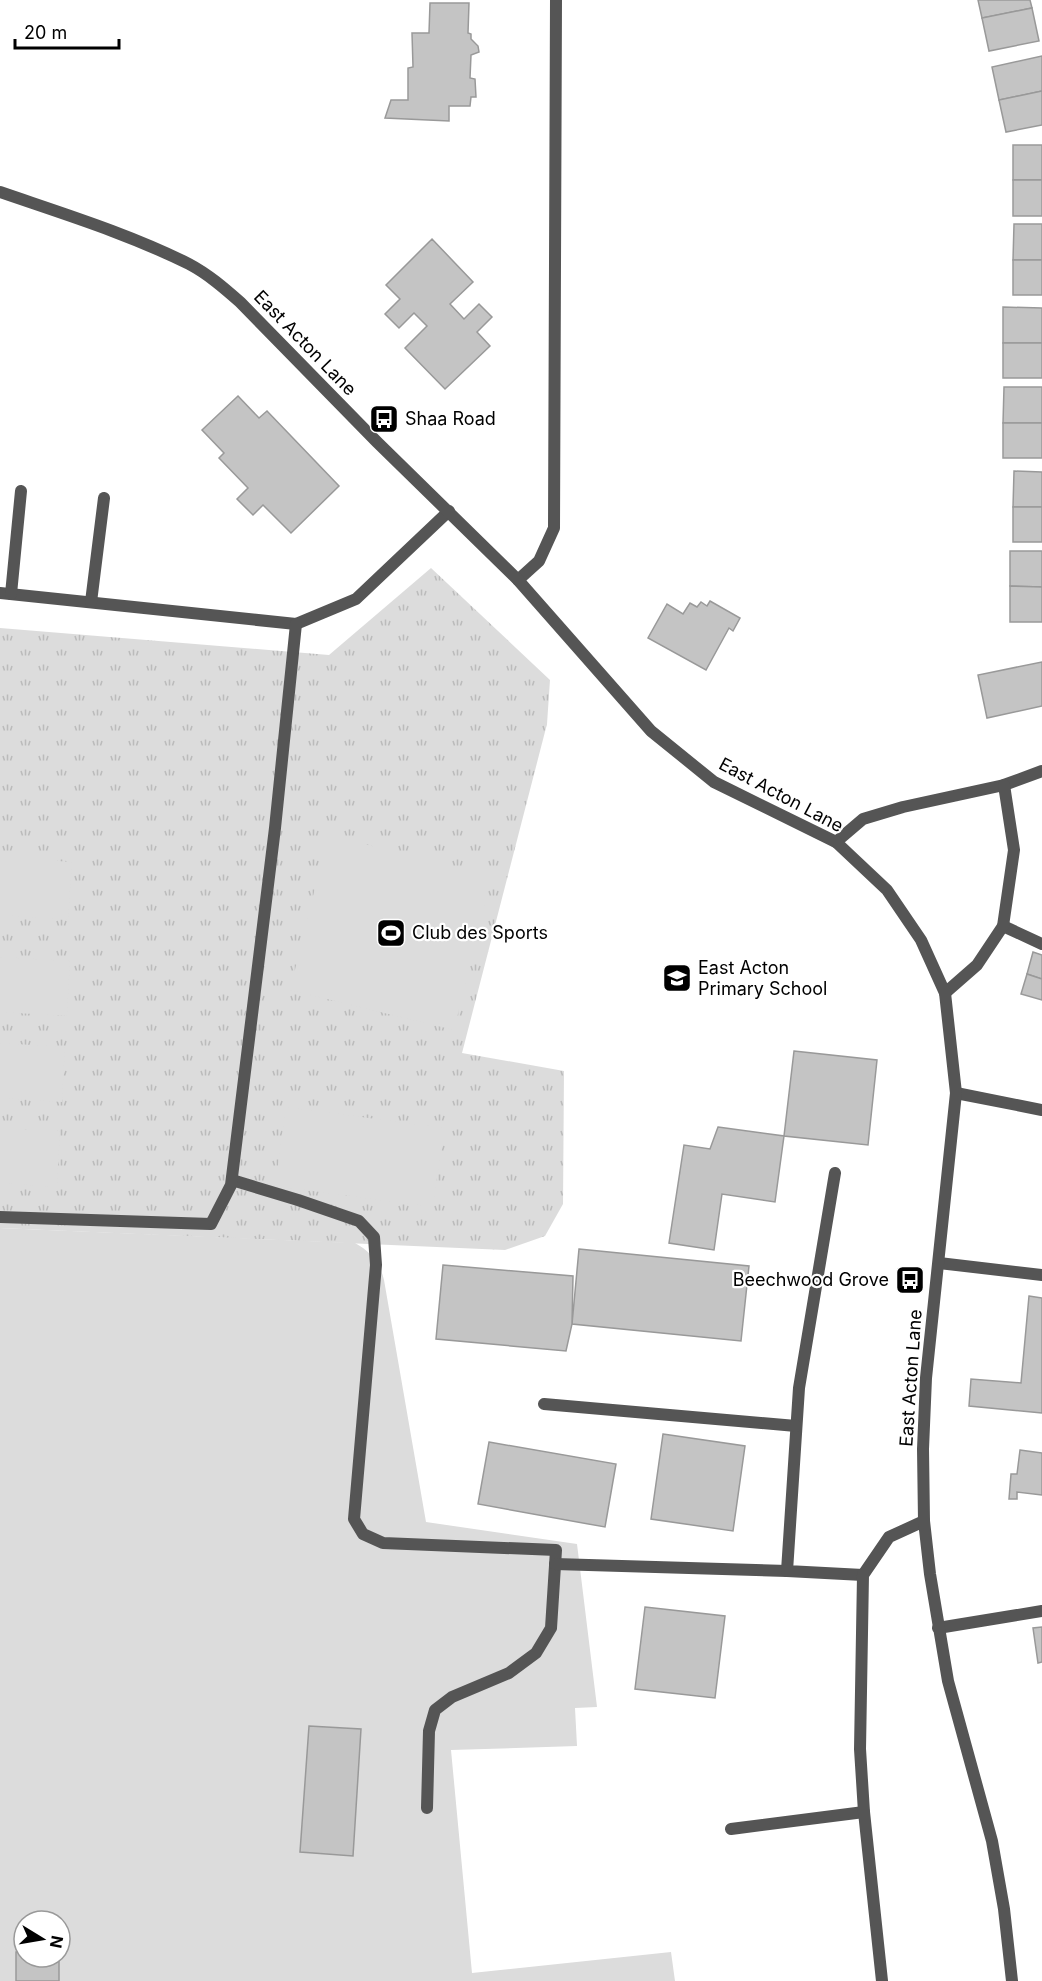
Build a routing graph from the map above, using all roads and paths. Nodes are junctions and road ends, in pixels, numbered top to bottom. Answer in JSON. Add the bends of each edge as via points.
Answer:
{"nodes":[{"id":1,"x":556,"y":0,"type":"edge"},
{"id":2,"x":0,"y":192,"type":"edge"},
{"id":3,"x":21,"y":491,"type":"dead end"},
{"id":4,"x":104,"y":498,"type":"dead end"},
{"id":5,"x":449,"y":512,"type":"junction"},
{"id":6,"x":518,"y":580,"type":"junction"},
{"id":7,"x":5,"y":593,"type":"edge"},
{"id":8,"x":91,"y":602,"type":"junction"},
{"id":9,"x":296,"y":624,"type":"junction"},
{"id":10,"x":1042,"y":771,"type":"edge"},
{"id":11,"x":1004,"y":784,"type":"junction"},
{"id":12,"x":836,"y":842,"type":"junction"},
{"id":13,"x":1003,"y":926,"type":"junction"},
{"id":14,"x":1042,"y":944,"type":"edge"},
{"id":15,"x":945,"y":993,"type":"junction"},
{"id":16,"x":956,"y":1093,"type":"junction"},
{"id":17,"x":1042,"y":1110,"type":"edge"},
{"id":18,"x":835,"y":1173,"type":"dead end"},
{"id":19,"x":232,"y":1180,"type":"junction"},
{"id":20,"x":0,"y":1216,"type":"edge"},
{"id":21,"x":939,"y":1263,"type":"junction"},
{"id":22,"x":1042,"y":1275,"type":"edge"},
{"id":23,"x":544,"y":1404,"type":"dead end"},
{"id":24,"x":796,"y":1426,"type":"junction"},
{"id":25,"x":924,"y":1521,"type":"junction"},
{"id":26,"x":555,"y":1564,"type":"junction"},
{"id":27,"x":787,"y":1571,"type":"junction"},
{"id":28,"x":863,"y":1575,"type":"junction"},
{"id":29,"x":1042,"y":1611,"type":"edge"},
{"id":30,"x":938,"y":1628,"type":"junction"},
{"id":31,"x":427,"y":1808,"type":"dead end"},
{"id":32,"x":864,"y":1812,"type":"junction"},
{"id":33,"x":731,"y":1829,"type":"dead end"},
{"id":34,"x":882,"y":1981,"type":"edge"},
{"id":35,"x":1012,"y":1981,"type":"edge"}],
"edges":[{"from":1,"to":6,"type":"street","via":[[554,528],[538,561]]},
{"from":2,"to":5,"type":"street","name":"East Acton Lane","via":[[85,221],[190,265],[218,282]]},
{"from":3,"to":7,"type":"street"},
{"from":4,"to":8,"type":"street"},
{"from":5,"to":6,"type":"street","name":"East Acton Lane"},
{"from":5,"to":9,"type":"street","via":[[356,599]]},
{"from":6,"to":12,"type":"street","name":"East Acton Lane","via":[[651,731],[714,782]]},
{"from":7,"to":8,"type":"street"},
{"from":8,"to":9,"type":"street"},
{"from":9,"to":19,"type":"street"},
{"from":10,"to":11,"type":"street"},
{"from":11,"to":12,"type":"street","via":[[864,819]]},
{"from":11,"to":13,"type":"street","via":[[1014,850]]},
{"from":12,"to":15,"type":"street","name":"East Acton Lane","via":[[887,890],[921,940]]},
{"from":13,"to":14,"type":"street"},
{"from":13,"to":15,"type":"street","via":[[977,965]]},
{"from":15,"to":16,"type":"street","name":"East Acton Lane"},
{"from":16,"to":17,"type":"street"},
{"from":16,"to":21,"type":"street","name":"East Acton Lane"},
{"from":18,"to":24,"type":"street"},
{"from":19,"to":20,"type":"street","via":[[211,1224]]},
{"from":19,"to":26,"type":"street","via":[[359,1221],[374,1237],[376,1265],[354,1519],[363,1534],[383,1543],[556,1550]]},
{"from":21,"to":22,"type":"street"},
{"from":21,"to":25,"type":"street","name":"East Acton Lane","via":[[926,1390]]},
{"from":23,"to":24,"type":"street"},
{"from":24,"to":27,"type":"street"},
{"from":25,"to":28,"type":"street","via":[[888,1537]]},
{"from":25,"to":30,"type":"street","name":"East Acton Lane"},
{"from":26,"to":27,"type":"street"},
{"from":26,"to":31,"type":"street","via":[[551,1628],[536,1653],[509,1673],[452,1697],[435,1710],[429,1731]]},
{"from":27,"to":28,"type":"street"},
{"from":28,"to":32,"type":"street","via":[[860,1749]]},
{"from":29,"to":30,"type":"street"},
{"from":30,"to":35,"type":"street","name":"East Acton Lane","via":[[948,1681],[992,1840]]},
{"from":32,"to":33,"type":"street"},
{"from":32,"to":34,"type":"street"}]}
